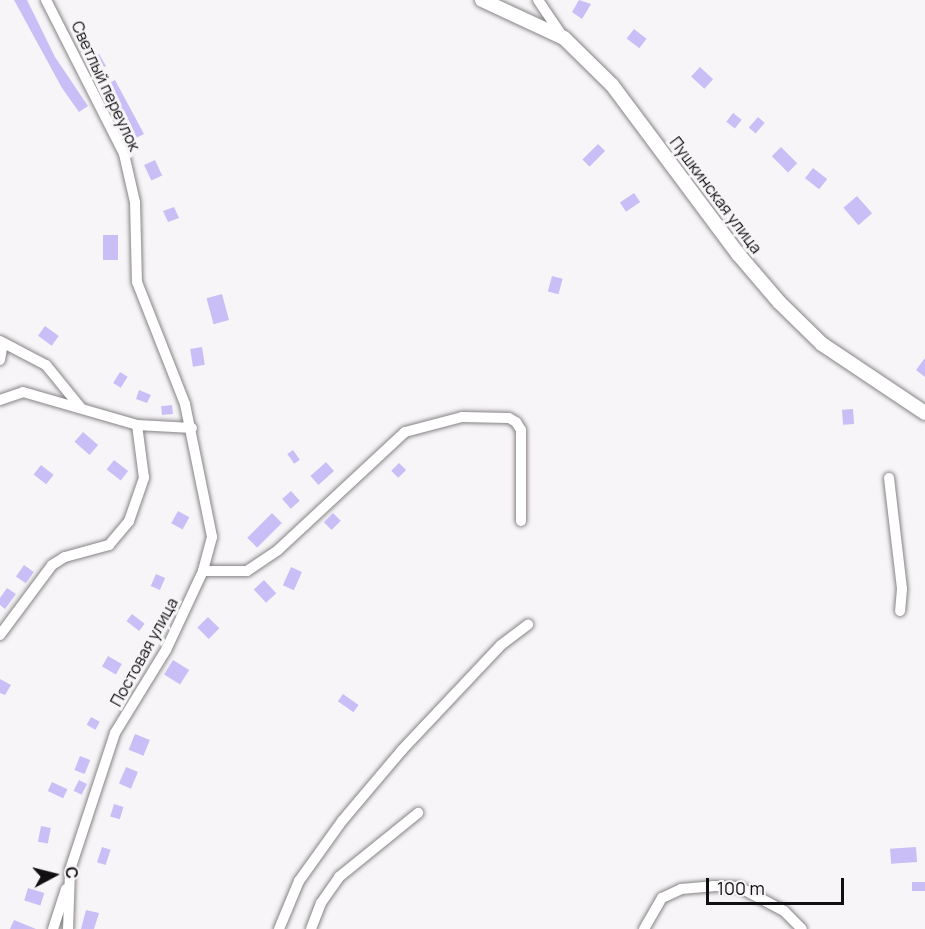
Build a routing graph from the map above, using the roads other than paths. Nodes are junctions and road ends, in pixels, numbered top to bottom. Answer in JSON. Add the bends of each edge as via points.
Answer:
{"nodes":[{"id":1,"x":46,"y":0,"type":"edge"},
{"id":2,"x":482,"y":0,"type":"edge"},
{"id":3,"x":538,"y":0,"type":"edge"},
{"id":4,"x":564,"y":38,"type":"junction"},
{"id":5,"x":2,"y":342,"type":"edge"},
{"id":6,"x":0,"y":360,"type":"edge"},
{"id":7,"x":0,"y":400,"type":"edge"},
{"id":8,"x":81,"y":409,"type":"junction"},
{"id":9,"x":925,"y":414,"type":"edge"},
{"id":10,"x":137,"y":425,"type":"junction"},
{"id":11,"x":192,"y":428,"type":"junction"},
{"id":12,"x":889,"y":478,"type":"dead end"},
{"id":13,"x":521,"y":521,"type":"dead end"},
{"id":14,"x":203,"y":571,"type":"junction"},
{"id":15,"x":900,"y":610,"type":"dead end"},
{"id":16,"x":528,"y":625,"type":"dead end"},
{"id":17,"x":0,"y":635,"type":"edge"},
{"id":18,"x":418,"y":813,"type":"dead end"},
{"id":19,"x":69,"y":888,"type":"junction"},
{"id":20,"x":53,"y":929,"type":"edge"},
{"id":21,"x":68,"y":929,"type":"edge"},
{"id":22,"x":279,"y":929,"type":"edge"},
{"id":23,"x":310,"y":929,"type":"edge"},
{"id":24,"x":644,"y":929,"type":"edge"},
{"id":25,"x":802,"y":929,"type":"edge"}],
"edges":[{"from":1,"to":11,"type":"street","name":"Светлый переулок","via":[[124,154],[135,202],[137,282],[177,376]]},
{"from":2,"to":4,"type":"main road","name":"Пушкинская улица"},
{"from":3,"to":4,"type":"street"},
{"from":4,"to":9,"type":"main road","name":"Пушкинская улица","via":[[612,85],[738,254],[779,302],[822,344]]},
{"from":5,"to":6,"type":"street"},
{"from":5,"to":8,"type":"street","via":[[46,365]]},
{"from":7,"to":8,"type":"street","via":[[23,392]]},
{"from":8,"to":10,"type":"street"},
{"from":10,"to":11,"type":"street"},
{"from":10,"to":17,"type":"street","via":[[144,478],[129,521],[109,545],[65,557],[52,565]]},
{"from":11,"to":14,"type":"street","name":"Постовая улица","via":[[212,537]]},
{"from":12,"to":15,"type":"street","via":[[902,589]]},
{"from":13,"to":14,"type":"street","via":[[521,430],[509,418],[462,417],[405,432],[278,550],[247,571]]},
{"from":14,"to":19,"type":"street","name":"Постовая улица","via":[[166,650],[115,733],[70,870]]},
{"from":16,"to":22,"type":"street","via":[[501,645],[402,750],[342,821],[299,881]]},
{"from":18,"to":23,"type":"street","via":[[339,877],[321,903]]},
{"from":19,"to":20,"type":"street","name":"Постовая улица","via":[[64,891]]},
{"from":19,"to":21,"type":"street","name":"Постовая улица"},
{"from":24,"to":25,"type":"street","via":[[662,898],[681,889],[739,887],[784,911]]}]}
